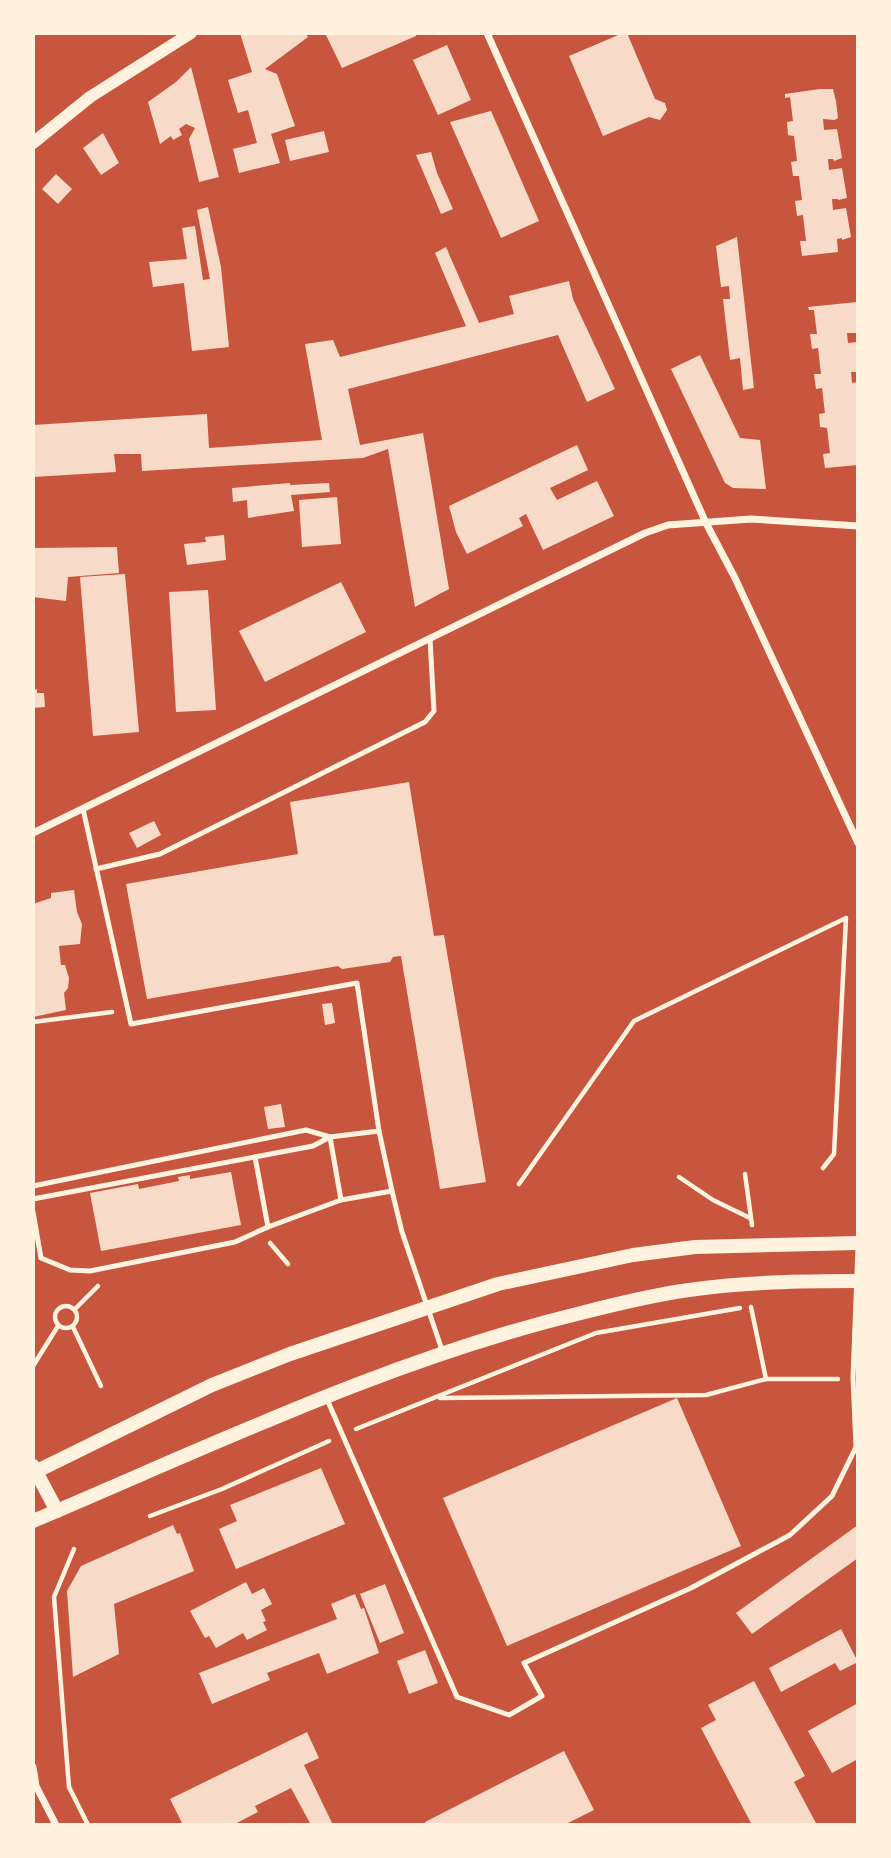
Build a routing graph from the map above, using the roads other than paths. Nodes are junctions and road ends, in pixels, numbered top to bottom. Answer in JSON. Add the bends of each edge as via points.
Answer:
{"nodes":[{"id":1,"x":191,"y":33,"type":"edge"},
{"id":2,"x":487,"y":33,"type":"edge"},
{"id":3,"x":33,"y":143,"type":"edge"},
{"id":4,"x":706,"y":523,"type":"junction"},
{"id":5,"x":858,"y":526,"type":"edge"},
{"id":6,"x":430,"y":639,"type":"junction"},
{"id":7,"x":83,"y":809,"type":"junction"},
{"id":8,"x":33,"y":834,"type":"edge"},
{"id":9,"x":858,"y":843,"type":"edge"},
{"id":10,"x":96,"y":869,"type":"junction"},
{"id":11,"x":379,"y":1131,"type":"junction"},
{"id":12,"x":330,"y":1137,"type":"junction"},
{"id":13,"x":254,"y":1157,"type":"junction"},
{"id":14,"x":33,"y":1186,"type":"edge"},
{"id":15,"x":392,"y":1191,"type":"junction"},
{"id":16,"x":33,"y":1199,"type":"edge"},
{"id":17,"x":341,"y":1200,"type":"junction"},
{"id":18,"x":33,"y":1212,"type":"edge"},
{"id":19,"x":268,"y":1227,"type":"junction"},
{"id":20,"x":36,"y":1245,"type":"edge"},
{"id":21,"x":858,"y":1245,"type":"edge"},
{"id":22,"x":857,"y":1281,"type":"edge"},
{"id":23,"x":427,"y":1306,"type":"junction"},
{"id":24,"x":443,"y":1353,"type":"junction"},
{"id":25,"x":856,"y":1358,"type":"edge"},
{"id":26,"x":326,"y":1397,"type":"junction"},
{"id":27,"x":34,"y":1470,"type":"edge"},
{"id":28,"x":57,"y":1511,"type":"junction"},
{"id":29,"x":33,"y":1521,"type":"edge"},
{"id":30,"x":33,"y":1767,"type":"edge"},
{"id":31,"x":56,"y":1825,"type":"edge"}],
"edges":[{"from":1,"to":3,"type":"street","via":[[90,97]]},
{"from":2,"to":4,"type":"street"},
{"from":4,"to":5,"type":"street","via":[[751,519]]},
{"from":4,"to":6,"type":"street","via":[[668,525],[645,533]]},
{"from":4,"to":9,"type":"street"},
{"from":6,"to":7,"type":"street"},
{"from":6,"to":10,"type":"lane","via":[[434,711],[425,722],[160,853]]},
{"from":7,"to":8,"type":"street"},
{"from":7,"to":10,"type":"lane"},
{"from":10,"to":11,"type":"lane","via":[[131,1024],[357,983]]},
{"from":11,"to":12,"type":"lane"},
{"from":11,"to":15,"type":"lane"},
{"from":12,"to":13,"type":"lane","via":[[313,1146]]},
{"from":12,"to":14,"type":"lane","via":[[306,1130]]},
{"from":12,"to":17,"type":"lane"},
{"from":13,"to":16,"type":"lane"},
{"from":13,"to":19,"type":"lane"},
{"from":15,"to":17,"type":"lane"},
{"from":15,"to":23,"type":"lane"},
{"from":17,"to":19,"type":"lane"},
{"from":18,"to":20,"type":"lane"},
{"from":19,"to":20,"type":"lane","via":[[235,1242],[90,1271],[70,1270],[41,1258]]},
{"from":21,"to":22,"type":"lane"},
{"from":21,"to":23,"type":"main road","via":[[754,1244],[670,1251],[567,1268]]},
{"from":22,"to":24,"type":"main road","via":[[753,1283],[687,1290],[533,1324]]},
{"from":22,"to":25,"type":"lane"},
{"from":23,"to":24,"type":"lane"},
{"from":23,"to":27,"type":"main road","via":[[212,1385]]},
{"from":24,"to":26,"type":"main road"},
{"from":25,"to":26,"type":"lane","via":[[856,1447],[832,1496],[790,1535],[691,1588],[524,1663],[542,1696],[509,1715],[457,1697]]},
{"from":26,"to":28,"type":"main road"},
{"from":27,"to":28,"type":"main road"},
{"from":28,"to":29,"type":"main road"},
{"from":30,"to":31,"type":"street","via":[[36,1786]]}]}
